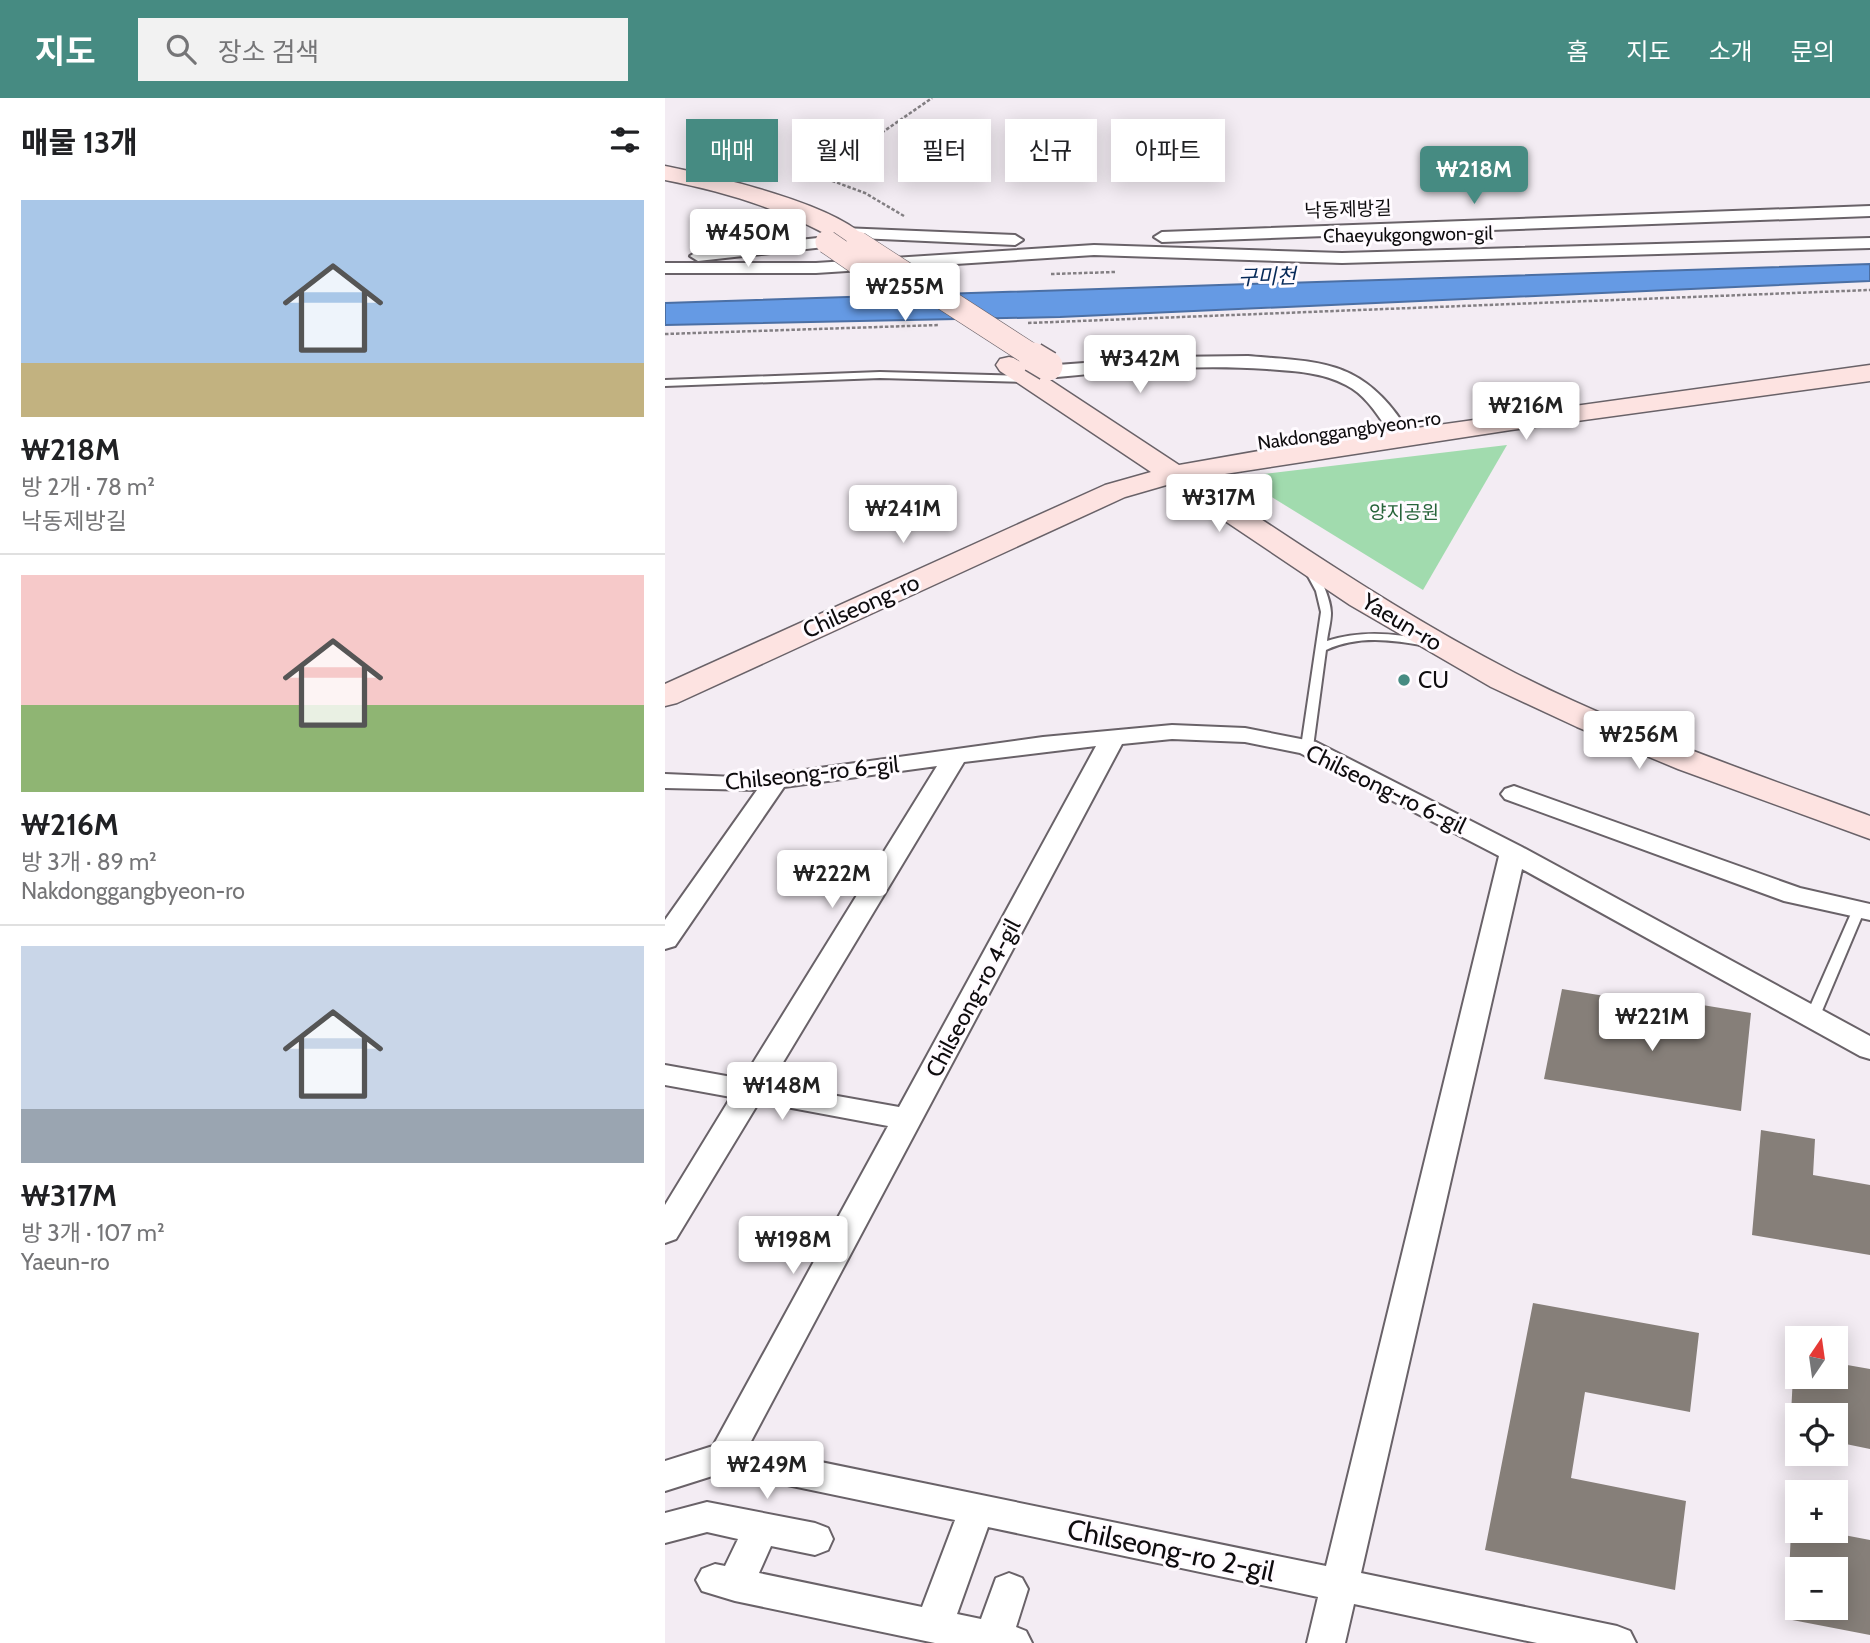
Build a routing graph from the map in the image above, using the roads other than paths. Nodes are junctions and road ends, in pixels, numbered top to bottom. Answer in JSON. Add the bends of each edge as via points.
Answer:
{"nodes":[{"id":1,"x":665,"y":173,"type":"edge"},
{"id":2,"x":665,"y":183,"type":"edge"},
{"id":3,"x":1870,"y":211,"type":"edge"},
{"id":4,"x":842,"y":239,"type":"junction"},
{"id":5,"x":1870,"y":243,"type":"edge"},
{"id":6,"x":1076,"y":245,"type":"junction"},
{"id":7,"x":665,"y":261,"type":"edge"},
{"id":8,"x":665,"y":268,"type":"edge"},
{"id":9,"x":1870,"y":363,"type":"edge"},
{"id":10,"x":1036,"y":370,"type":"junction"},
{"id":11,"x":1870,"y":373,"type":"edge"},
{"id":12,"x":665,"y":383,"type":"edge"},
{"id":13,"x":1393,"y":423,"type":"junction"},
{"id":14,"x":1181,"y":468,"type":"junction"},
{"id":15,"x":1304,"y":561,"type":"junction"},
{"id":16,"x":1439,"y":645,"type":"junction"},
{"id":17,"x":1321,"y":648,"type":"junction"},
{"id":18,"x":665,"y":681,"type":"edge"},
{"id":19,"x":665,"y":696,"type":"edge"},
{"id":20,"x":1114,"y":736,"type":"junction"},
{"id":21,"x":1307,"y":747,"type":"junction"},
{"id":22,"x":956,"y":755,"type":"junction"},
{"id":23,"x":665,"y":781,"type":"edge"},
{"id":24,"x":776,"y":781,"type":"junction"},
{"id":25,"x":1514,"y":794,"type":"dead end"},
{"id":26,"x":1870,"y":804,"type":"edge"},
{"id":27,"x":1870,"y":828,"type":"edge"},
{"id":28,"x":1513,"y":853,"type":"junction"},
{"id":29,"x":1864,"y":911,"type":"edge"},
{"id":30,"x":665,"y":940,"type":"edge"},
{"id":31,"x":1812,"y":1018,"type":"junction"},
{"id":32,"x":1870,"y":1049,"type":"edge"},
{"id":33,"x":665,"y":1075,"type":"edge"},
{"id":34,"x":750,"y":1091,"type":"junction"},
{"id":35,"x":908,"y":1119,"type":"junction"},
{"id":36,"x":665,"y":1231,"type":"edge"},
{"id":37,"x":725,"y":1457,"type":"junction"},
{"id":38,"x":665,"y":1476,"type":"edge"},
{"id":39,"x":977,"y":1510,"type":"junction"},
{"id":40,"x":665,"y":1528,"type":"edge"},
{"id":41,"x":761,"y":1529,"type":"junction"},
{"id":42,"x":815,"y":1539,"type":"dead end"},
{"id":43,"x":725,"y":1583,"type":"joint"},
{"id":44,"x":1340,"y":1585,"type":"junction"},
{"id":45,"x":1009,"y":1589,"type":"dead end"},
{"id":46,"x":934,"y":1626,"type":"junction"},
{"id":47,"x":1003,"y":1641,"type":"edge"},
{"id":48,"x":1326,"y":1643,"type":"edge"},
{"id":49,"x":1617,"y":1643,"type":"edge"}],
"edges":[{"from":1,"to":4,"type":"main road","via":[[793,207]]},
{"from":2,"to":4,"type":"main road","via":[[719,195]]},
{"from":3,"to":6,"type":"street","name":"낙동제방길"},
{"from":4,"to":6,"type":"street"},
{"from":4,"to":7,"type":"street"},
{"from":4,"to":10,"type":"main road","bridge":true},
{"from":4,"to":10,"type":"main road","bridge":true},
{"from":5,"to":6,"type":"street","name":"Chaeyukgongwon-gil","via":[[1342,258]]},
{"from":6,"to":8,"type":"street","via":[[805,269]]},
{"from":9,"to":13,"type":"main road","name":"Nakdonggangbyeon-ro"},
{"from":10,"to":12,"type":"lane"},
{"from":10,"to":13,"type":"street","via":[[1197,360],[1300,366],[1358,384],[1378,399]]},
{"from":10,"to":14,"type":"main road","name":"Yaeun-ro"},
{"from":10,"to":14,"type":"main road","name":"Yaeun-ro"},
{"from":11,"to":14,"type":"main road","name":"Nakdonggangbyeon-ro"},
{"from":13,"to":14,"type":"main road","name":"Nakdonggangbyeon-ro","via":[[1261,442]]},
{"from":14,"to":15,"type":"main road","name":"Yaeun-ro"},
{"from":14,"to":18,"type":"main road","name":"Chilseong-ro","via":[[1089,489]]},
{"from":14,"to":19,"type":"main road","name":"Chilseong-ro","via":[[1115,491]]},
{"from":14,"to":26,"type":"main road","name":"Yaeun-ro","via":[[1262,509],[1486,646],[1557,684],[1689,739]]},
{"from":15,"to":16,"type":"main road","name":"Yaeun-ro"},
{"from":15,"to":17,"type":"lane","via":[[1326,612]]},
{"from":16,"to":17,"type":"lane","via":[[1384,636],[1333,641]]},
{"from":16,"to":27,"type":"main road","name":"Yaeun-ro","via":[[1589,720]]},
{"from":17,"to":21,"type":"lane"},
{"from":20,"to":21,"type":"street","name":"Chilseong-ro 6-gil","via":[[1204,732]]},
{"from":20,"to":22,"type":"street","name":"Chilseong-ro 6-gil"},
{"from":20,"to":35,"type":"street","name":"Chilseong-ro 4-gil"},
{"from":21,"to":28,"type":"street","name":"Chilseong-ro 6-gil"},
{"from":22,"to":24,"type":"street","name":"Chilseong-ro 6-gil"},
{"from":22,"to":34,"type":"street"},
{"from":23,"to":24,"type":"street","name":"Chilseong-ro 6-gil"},
{"from":24,"to":30,"type":"street"},
{"from":25,"to":29,"type":"street","via":[[1793,895]]},
{"from":28,"to":31,"type":"street","name":"Chilseong-ro 6-gil"},
{"from":28,"to":44,"type":"street"},
{"from":29,"to":31,"type":"lane"},
{"from":31,"to":32,"type":"street","name":"Chilseong-ro 6-gil"},
{"from":33,"to":34,"type":"street"},
{"from":34,"to":35,"type":"street"},
{"from":34,"to":36,"type":"street"},
{"from":35,"to":37,"type":"street"},
{"from":37,"to":38,"type":"street","name":"Chilseong-ro 2-gil"},
{"from":37,"to":39,"type":"street","name":"Chilseong-ro 2-gil"},
{"from":39,"to":44,"type":"street","name":"Chilseong-ro 2-gil"},
{"from":39,"to":46,"type":"street"},
{"from":40,"to":41,"type":"street","via":[[707,1517]]},
{"from":41,"to":42,"type":"street"},
{"from":41,"to":43,"type":"street"},
{"from":43,"to":46,"type":"street"},
{"from":44,"to":48,"type":"street"},
{"from":44,"to":49,"type":"street","name":"Chilseong-ro 2-gil"},
{"from":45,"to":47,"type":"street"},
{"from":46,"to":47,"type":"street"}]}
